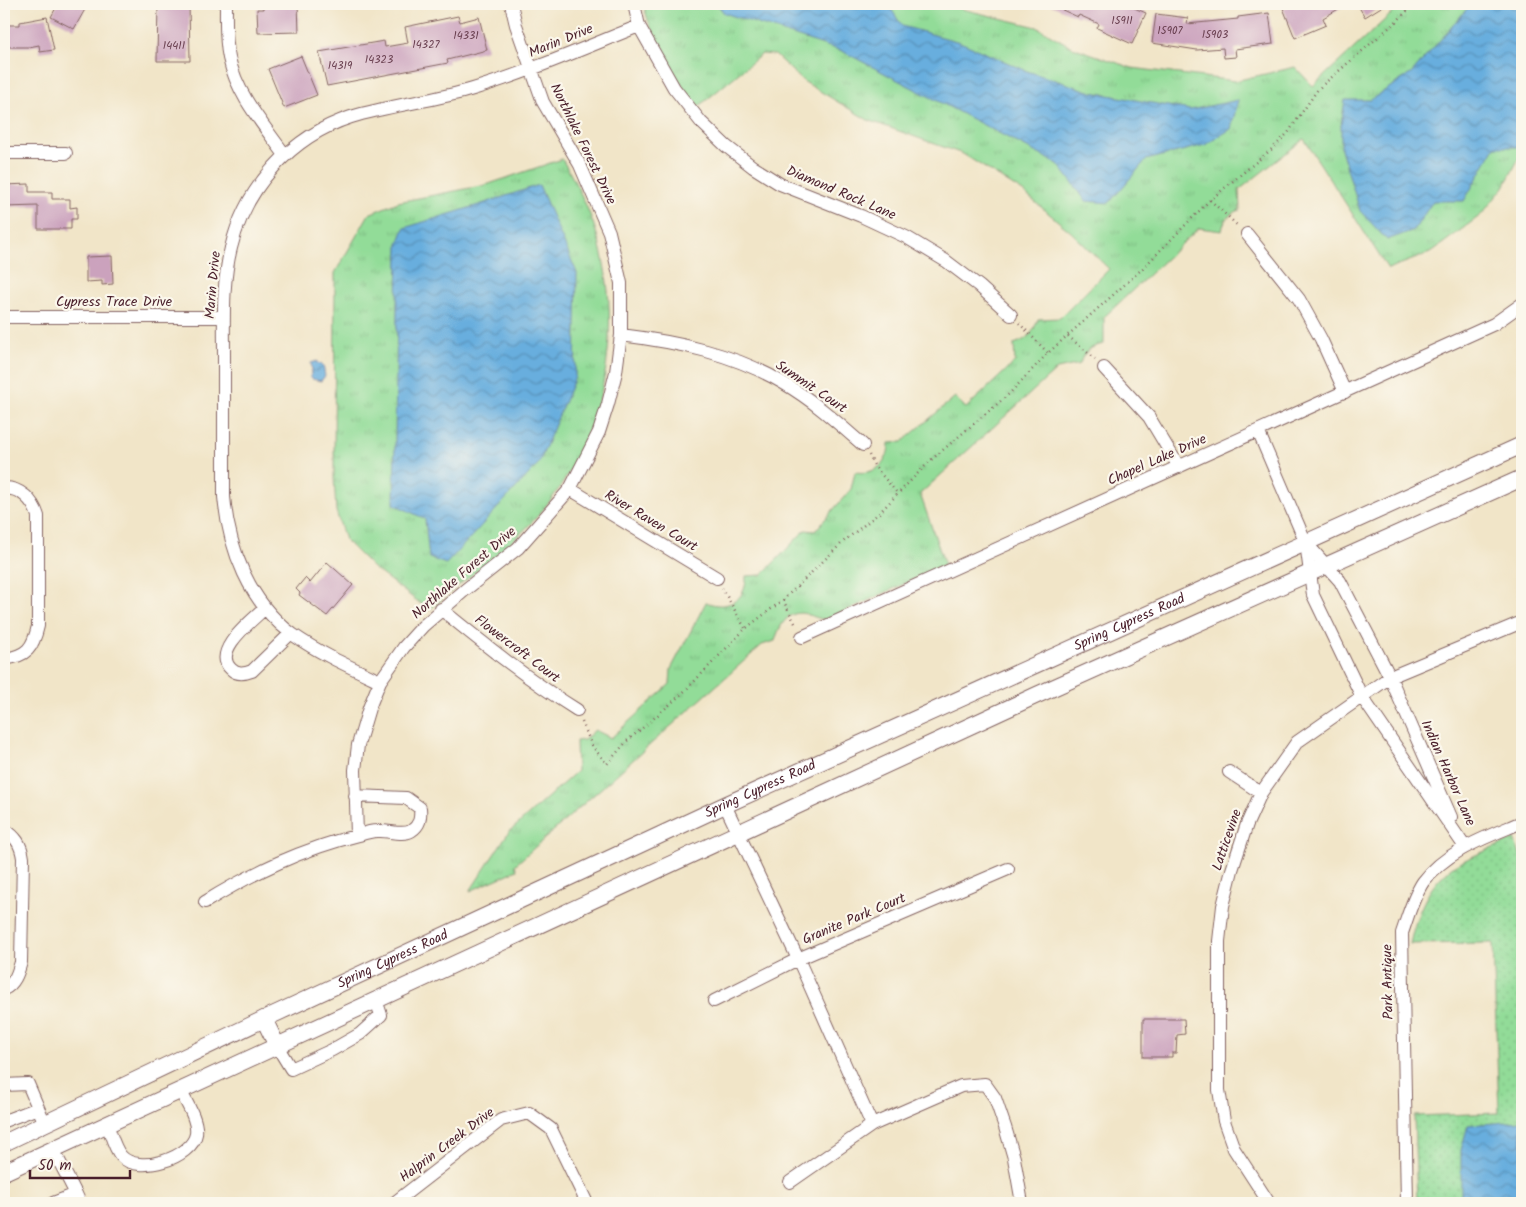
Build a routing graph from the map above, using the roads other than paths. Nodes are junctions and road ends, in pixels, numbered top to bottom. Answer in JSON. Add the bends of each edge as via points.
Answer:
{"nodes":[{"id":1,"x":226,"y":4,"type":"edge"},
{"id":2,"x":511,"y":4,"type":"edge"},
{"id":3,"x":634,"y":4,"type":"edge"},
{"id":4,"x":639,"y":26,"type":"junction"},
{"id":5,"x":531,"y":69,"type":"junction"},
{"id":6,"x":4,"y":153,"type":"edge"},
{"id":7,"x":66,"y":153,"type":"dead end"},
{"id":8,"x":285,"y":155,"type":"junction"},
{"id":9,"x":1247,"y":234,"type":"road end"},
{"id":10,"x":1522,"y":304,"type":"edge"},
{"id":11,"x":1011,"y":315,"type":"road end"},
{"id":12,"x":4,"y":317,"type":"edge"},
{"id":13,"x":224,"y":317,"type":"junction"},
{"id":14,"x":621,"y":334,"type":"junction"},
{"id":15,"x":1104,"y":368,"type":"road end"},
{"id":16,"x":1345,"y":392,"type":"junction"},
{"id":17,"x":1258,"y":431,"type":"junction"},
{"id":18,"x":863,"y":445,"type":"road end"},
{"id":19,"x":1522,"y":445,"type":"edge"},
{"id":20,"x":1179,"y":467,"type":"junction"},
{"id":21,"x":1522,"y":478,"type":"edge"},
{"id":22,"x":4,"y":488,"type":"edge"},
{"id":23,"x":570,"y":490,"type":"junction"},
{"id":24,"x":1306,"y":543,"type":"junction"},
{"id":25,"x":1326,"y":566,"type":"junction"},
{"id":26,"x":1310,"y":573,"type":"junction"},
{"id":27,"x":716,"y":578,"type":"road end"},
{"id":28,"x":265,"y":608,"type":"junction"},
{"id":29,"x":441,"y":609,"type":"junction"},
{"id":30,"x":1522,"y":622,"type":"edge"},
{"id":31,"x":291,"y":633,"type":"junction"},
{"id":32,"x":802,"y":638,"type":"road end"},
{"id":33,"x":4,"y":659,"type":"edge"},
{"id":34,"x":1024,"y":670,"type":"junction"},
{"id":35,"x":1390,"y":677,"type":"junction"},
{"id":36,"x":380,"y":681,"type":"junction"},
{"id":37,"x":1037,"y":695,"type":"junction"},
{"id":38,"x":1362,"y":696,"type":"junction"},
{"id":39,"x":577,"y":710,"type":"road end"},
{"id":40,"x":1229,"y":772,"type":"dead end"},
{"id":41,"x":1260,"y":793,"type":"junction"},
{"id":42,"x":355,"y":796,"type":"junction"},
{"id":43,"x":725,"y":806,"type":"junction"},
{"id":44,"x":1522,"y":822,"type":"edge"},
{"id":45,"x":9,"y":832,"type":"edge"},
{"id":46,"x":738,"y":834,"type":"junction"},
{"id":47,"x":357,"y":835,"type":"junction"},
{"id":48,"x":1465,"y":847,"type":"junction"},
{"id":49,"x":1008,"y":869,"type":"dead end"},
{"id":50,"x":205,"y":902,"type":"dead end"},
{"id":51,"x":798,"y":960,"type":"junction"},
{"id":52,"x":4,"y":989,"type":"edge"},
{"id":53,"x":376,"y":1000,"type":"junction"},
{"id":54,"x":714,"y":1001,"type":"dead end"},
{"id":55,"x":264,"y":1019,"type":"junction"},
{"id":56,"x":277,"y":1046,"type":"junction"},
{"id":57,"x":4,"y":1085,"type":"edge"},
{"id":58,"x":180,"y":1090,"type":"junction"},
{"id":59,"x":38,"y":1108,"type":"junction"},
{"id":60,"x":4,"y":1121,"type":"edge"},
{"id":61,"x":45,"y":1124,"type":"junction"},
{"id":62,"x":107,"y":1124,"type":"junction"},
{"id":63,"x":872,"y":1126,"type":"junction"},
{"id":64,"x":4,"y":1143,"type":"edge"},
{"id":65,"x":53,"y":1150,"type":"junction"},
{"id":66,"x":4,"y":1172,"type":"edge"},
{"id":67,"x":790,"y":1182,"type":"dead end"},
{"id":68,"x":78,"y":1199,"type":"edge"},
{"id":69,"x":1266,"y":1202,"type":"edge"},
{"id":70,"x":53,"y":1203,"type":"edge"},
{"id":71,"x":394,"y":1203,"type":"edge"},
{"id":72,"x":587,"y":1203,"type":"edge"},
{"id":73,"x":1022,"y":1203,"type":"edge"},
{"id":74,"x":1408,"y":1203,"type":"edge"}],
"edges":[{"from":1,"to":8,"type":"street","via":[[226,41],[234,75],[252,109]]},
{"from":2,"to":5,"type":"street","name":"Northlake Forest Drive"},
{"from":3,"to":4,"type":"street","name":"Diamond Rock Lane"},
{"from":4,"to":5,"type":"street","name":"Marin Drive"},
{"from":4,"to":11,"type":"street","name":"Diamond Rock Lane","via":[[674,88],[701,122],[740,156],[780,184],[906,237],[946,261]]},
{"from":5,"to":8,"type":"street","name":"Marin Drive","via":[[470,90],[352,117],[315,134]]},
{"from":5,"to":14,"type":"street","name":"Northlake Forest Drive","via":[[543,102],[580,166],[609,232],[621,283]]},
{"from":6,"to":7,"type":"street"},
{"from":8,"to":13,"type":"street","name":"Marin Drive","via":[[268,172],[241,218],[227,265]]},
{"from":9,"to":16,"type":"street","via":[[1299,299]]},
{"from":10,"to":16,"type":"street","name":"Chapel Lake Drive","via":[[1494,324]]},
{"from":12,"to":13,"type":"street","name":"Cypress Trace Drive"},
{"from":13,"to":28,"type":"street","name":"Marin Drive","via":[[226,519],[238,560],[257,599]]},
{"from":14,"to":18,"type":"street","name":"Summit Court","via":[[705,350],[763,372],[814,404]]},
{"from":14,"to":23,"type":"street","name":"Northlake Forest Drive","via":[[616,372],[599,432]]},
{"from":15,"to":20,"type":"street","via":[[1149,417]]},
{"from":16,"to":17,"type":"street","name":"Chapel Lake Drive"},
{"from":17,"to":20,"type":"street","name":"Chapel Lake Drive"},
{"from":17,"to":24,"type":"street","name":"Indian Harbor Lane"},
{"from":19,"to":24,"type":"main road","name":"Spring Cypress Road"},
{"from":20,"to":32,"type":"street","name":"Chapel Lake Drive"},
{"from":21,"to":25,"type":"main road","name":"Spring Cypress Road"},
{"from":22,"to":33,"type":"street","via":[[28,498],[38,516],[38,626],[35,641],[18,656]]},
{"from":23,"to":27,"type":"street","name":"River Raven Court"},
{"from":23,"to":29,"type":"street","name":"Northlake Forest Drive","via":[[518,548]]},
{"from":24,"to":25,"type":"street","name":"Indian Harbor Lane"},
{"from":24,"to":26,"type":"street","name":"Indian Harbor Lane"},
{"from":24,"to":34,"type":"main road","name":"Spring Cypress Road"},
{"from":25,"to":26,"type":"main road","name":"Spring Cypress Road"},
{"from":25,"to":35,"type":"street","name":"Indian Harbor Lane","via":[[1340,581]]},
{"from":26,"to":37,"type":"main road","name":"Spring Cypress Road"},
{"from":26,"to":38,"type":"street","name":"Indian Harbor Lane","via":[[1313,595]]},
{"from":28,"to":31,"type":"street","name":"Marin Drive"},
{"from":28,"to":31,"type":"street","via":[[230,643],[225,658],[228,667],[236,673],[252,671]]},
{"from":29,"to":36,"type":"street","name":"Northlake Forest Drive","via":[[404,647]]},
{"from":29,"to":39,"type":"street","name":"Flowercroft Court","via":[[499,656]]},
{"from":30,"to":35,"type":"street","name":"Latticevine"},
{"from":31,"to":36,"type":"street","name":"Marin Drive","via":[[332,659]]},
{"from":34,"to":37,"type":"main road"},
{"from":34,"to":43,"type":"main road","name":"Spring Cypress Road"},
{"from":35,"to":38,"type":"street","name":"Latticevine"},
{"from":35,"to":48,"type":"street","name":"Indian Harbor Lane"},
{"from":36,"to":42,"type":"street","name":"Northlake Forest Drive","via":[[368,708],[358,745]]},
{"from":37,"to":46,"type":"main road","name":"Spring Cypress Road"},
{"from":38,"to":41,"type":"street","name":"Latticevine","via":[[1297,742]]},
{"from":38,"to":48,"type":"street","name":"Indian Harbor Lane"},
{"from":40,"to":41,"type":"street"},
{"from":41,"to":69,"type":"street","name":"Latticevine","via":[[1247,824],[1223,906],[1219,941],[1219,1090],[1224,1121],[1234,1149]]},
{"from":42,"to":47,"type":"street","name":"Northlake Forest Drive"},
{"from":42,"to":47,"type":"street","via":[[406,798],[420,808],[421,817],[418,826],[409,832],[375,830]]},
{"from":43,"to":46,"type":"street"},
{"from":43,"to":55,"type":"main road","name":"Spring Cypress Road"},
{"from":44,"to":48,"type":"street","name":"Park Antique"},
{"from":45,"to":52,"type":"street","via":[[21,846],[23,858],[21,962],[17,976]]},
{"from":46,"to":51,"type":"street"},
{"from":46,"to":53,"type":"main road","name":"Spring Cypress Road"},
{"from":47,"to":50,"type":"street","via":[[287,858]]},
{"from":48,"to":74,"type":"street","name":"Park Antique","via":[[1445,860],[1423,882],[1402,933]]},
{"from":49,"to":51,"type":"street","name":"Granite Park Court"},
{"from":51,"to":54,"type":"street","name":"Granite Park Court"},
{"from":51,"to":63,"type":"street"},
{"from":53,"to":56,"type":"main road","name":"Spring Cypress Road"},
{"from":53,"to":56,"type":"street","via":[[381,1015],[360,1034],[292,1069]]},
{"from":55,"to":56,"type":"main road"},
{"from":55,"to":61,"type":"main road","name":"Spring Cypress Road"},
{"from":56,"to":58,"type":"main road","name":"Spring Cypress Road"},
{"from":57,"to":59,"type":"street","via":[[28,1084]]},
{"from":58,"to":62,"type":"main road","name":"Spring Cypress Road"},
{"from":58,"to":62,"type":"street","via":[[196,1133],[187,1148],[166,1160],[142,1164],[127,1160],[114,1144]]},
{"from":59,"to":60,"type":"street"},
{"from":59,"to":61,"type":"street"},
{"from":61,"to":64,"type":"main road","name":"Spring Cypress Road"},
{"from":61,"to":65,"type":"main road"},
{"from":62,"to":65,"type":"main road","name":"Spring Cypress Road"},
{"from":63,"to":67,"type":"street"},
{"from":63,"to":73,"type":"street","via":[[961,1086],[985,1084],[996,1098],[1014,1158]]},
{"from":65,"to":66,"type":"main road","name":"Spring Cypress Road"},
{"from":65,"to":68,"type":"street"},
{"from":68,"to":70,"type":"street"},
{"from":71,"to":72,"type":"street","name":"Halprin Creek Drive","via":[[502,1120],[529,1113],[551,1129]]}]}
